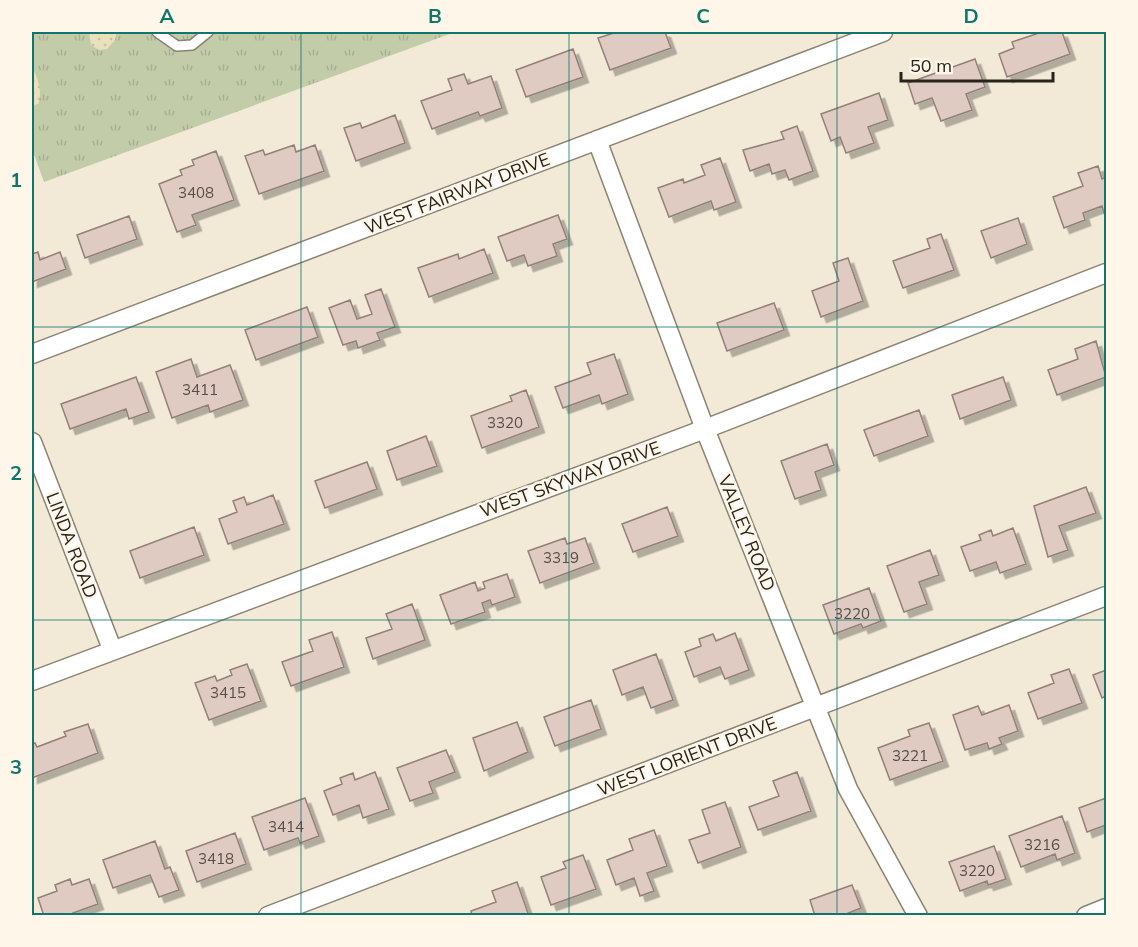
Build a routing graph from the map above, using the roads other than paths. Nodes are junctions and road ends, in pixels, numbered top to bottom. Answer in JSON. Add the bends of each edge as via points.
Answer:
{"nodes":[{"id":1,"x":157,"y":32,"type":"edge"},
{"id":2,"x":208,"y":32,"type":"edge"},
{"id":3,"x":883,"y":32,"type":"edge"},
{"id":4,"x":597,"y":140,"type":"junction"},
{"id":5,"x":1107,"y":273,"type":"edge"},
{"id":6,"x":32,"y":354,"type":"edge"},
{"id":7,"x":705,"y":429,"type":"junction"},
{"id":8,"x":32,"y":442,"type":"edge"},
{"id":9,"x":1107,"y":596,"type":"edge"},
{"id":10,"x":112,"y":649,"type":"junction"},
{"id":11,"x":32,"y":681,"type":"edge"},
{"id":12,"x":815,"y":707,"type":"junction"},
{"id":13,"x":1107,"y":908,"type":"edge"},
{"id":14,"x":268,"y":915,"type":"edge"},
{"id":15,"x":918,"y":915,"type":"edge"},
{"id":16,"x":1086,"y":915,"type":"edge"}],
"edges":[{"from":1,"to":2,"type":"lane","via":[[177,46],[192,45]]},
{"from":3,"to":4,"type":"street","name":"WEST FAIRWAY DRIVE"},
{"from":4,"to":6,"type":"street","name":"WEST FAIRWAY DRIVE"},
{"from":4,"to":7,"type":"street","name":"VALLEY ROAD"},
{"from":5,"to":7,"type":"street","name":"WEST SKYWAY DRIVE"},
{"from":7,"to":10,"type":"street","name":"WEST SKYWAY DRIVE"},
{"from":7,"to":12,"type":"street","name":"VALLEY ROAD"},
{"from":8,"to":10,"type":"street","name":"LINDA ROAD"},
{"from":9,"to":12,"type":"street","name":"WEST LORIENT DRIVE"},
{"from":10,"to":11,"type":"street","name":"WEST SKYWAY DRIVE"},
{"from":12,"to":14,"type":"street","name":"WEST LORIENT DRIVE"},
{"from":12,"to":15,"type":"street","name":"VALLEY ROAD","via":[[848,789]]},
{"from":13,"to":16,"type":"street"}]}
